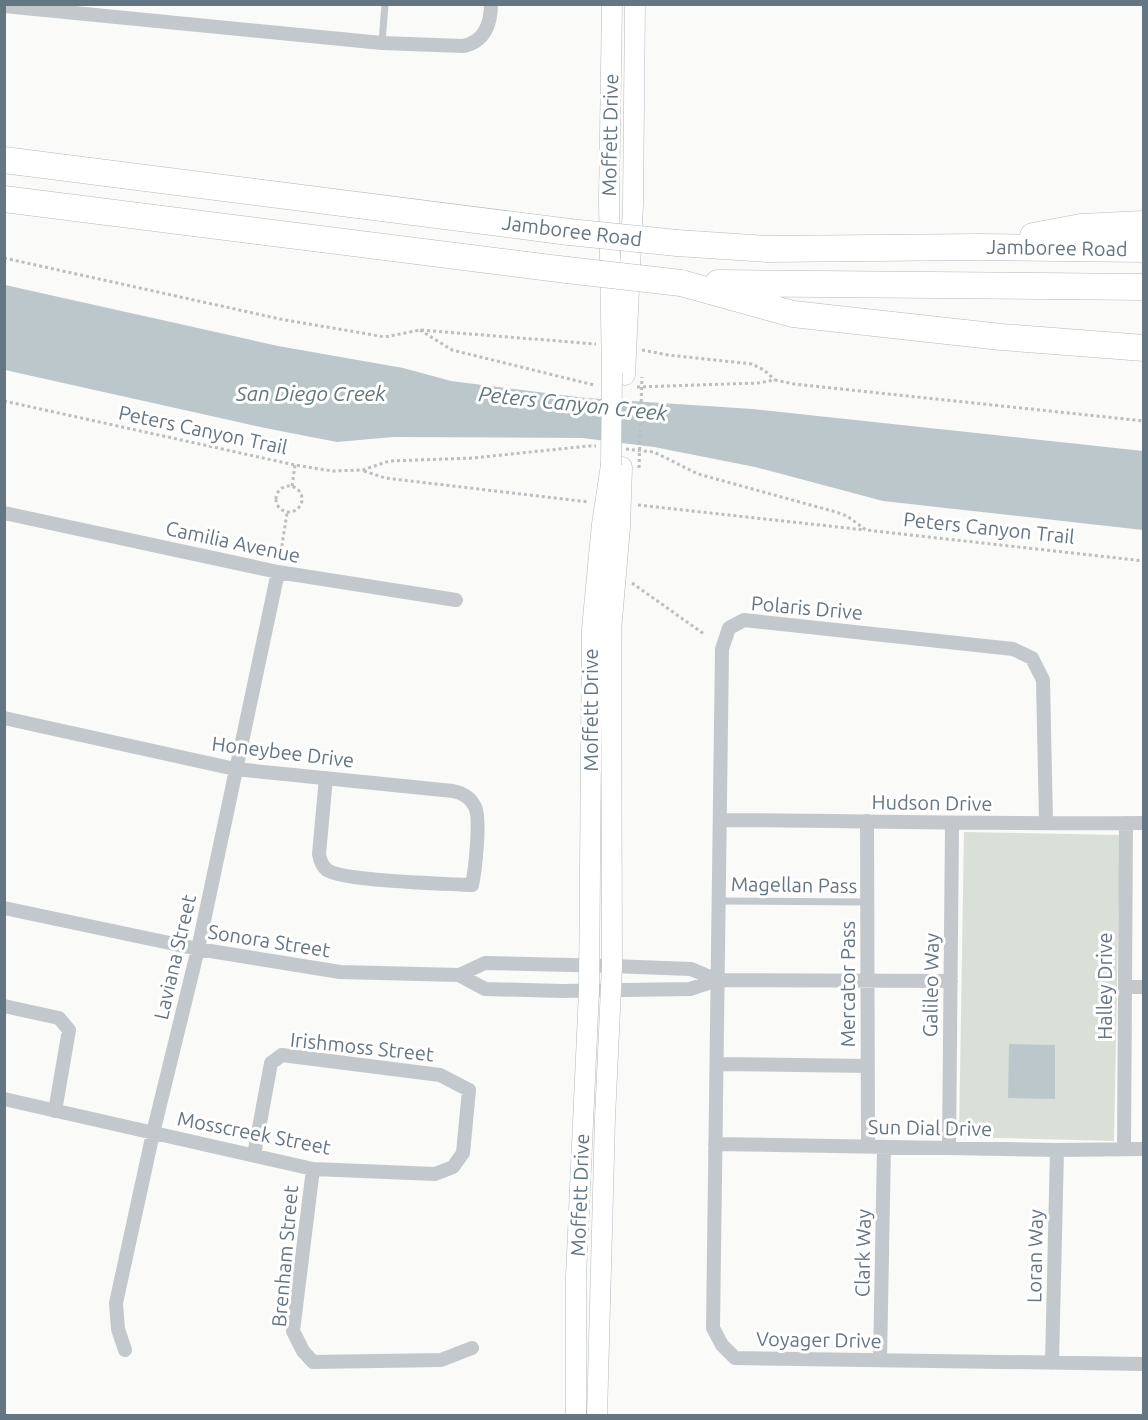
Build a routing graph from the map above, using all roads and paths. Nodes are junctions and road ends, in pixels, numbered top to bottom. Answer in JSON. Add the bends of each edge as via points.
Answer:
{"nodes":[{"id":1,"x":385,"y":4,"type":"edge"},
{"id":2,"x":491,"y":4,"type":"edge"},
{"id":3,"x":612,"y":4,"type":"edge"},
{"id":4,"x":635,"y":4,"type":"edge"},
{"id":5,"x":4,"y":6,"type":"edge"},
{"id":6,"x":382,"y":43,"type":"junction"},
{"id":7,"x":4,"y":160,"type":"edge"},
{"id":8,"x":4,"y":199,"type":"edge"},
{"id":9,"x":1143,"y":224,"type":"edge"},
{"id":10,"x":980,"y":247,"type":"junction"},
{"id":11,"x":1143,"y":249,"type":"edge"},
{"id":12,"x":4,"y":258,"type":"edge"},
{"id":13,"x":681,"y":283,"type":"junction"},
{"id":14,"x":1143,"y":287,"type":"edge"},
{"id":15,"x":601,"y":345,"type":"dead end"},
{"id":16,"x":1143,"y":348,"type":"edge"},
{"id":17,"x":643,"y":350,"type":"dead end"},
{"id":18,"x":626,"y":375,"type":"junction"},
{"id":19,"x":4,"y":401,"type":"edge"},
{"id":20,"x":1143,"y":421,"type":"edge"},
{"id":21,"x":396,"y":460,"type":"dead end"},
{"id":22,"x":295,"y":465,"type":"junction"},
{"id":23,"x":624,"y":467,"type":"junction"},
{"id":24,"x":363,"y":470,"type":"junction"},
{"id":25,"x":292,"y":486,"type":"junction"},
{"id":26,"x":592,"y":502,"type":"dead end"},
{"id":27,"x":636,"y":504,"type":"dead end"},
{"id":28,"x":837,"y":512,"type":"dead end"},
{"id":29,"x":4,"y":513,"type":"edge"},
{"id":30,"x":286,"y":513,"type":"junction"},
{"id":31,"x":866,"y":530,"type":"junction"},
{"id":32,"x":1143,"y":561,"type":"edge"},
{"id":33,"x":278,"y":572,"type":"junction"},
{"id":34,"x":630,"y":581,"type":"dead end"},
{"id":35,"x":456,"y":600,"type":"dead end"},
{"id":36,"x":704,"y":634,"type":"dead end"},
{"id":37,"x":4,"y":718,"type":"edge"},
{"id":38,"x":235,"y":769,"type":"junction"},
{"id":39,"x":326,"y":778,"type":"junction"},
{"id":40,"x":721,"y":820,"type":"junction"},
{"id":41,"x":867,"y":822,"type":"junction"},
{"id":42,"x":1046,"y":822,"type":"junction"},
{"id":43,"x":1126,"y":823,"type":"junction"},
{"id":44,"x":1143,"y":823,"type":"edge"},
{"id":45,"x":952,"y":824,"type":"junction"},
{"id":46,"x":719,"y":901,"type":"junction"},
{"id":47,"x":867,"y":902,"type":"junction"},
{"id":48,"x":4,"y":908,"type":"edge"},
{"id":49,"x":198,"y":950,"type":"junction"},
{"id":50,"x":589,"y":966,"type":"junction"},
{"id":51,"x":612,"y":966,"type":"junction"},
{"id":52,"x":459,"y":975,"type":"junction"},
{"id":53,"x":717,"y":980,"type":"junction"},
{"id":54,"x":867,"y":981,"type":"junction"},
{"id":55,"x":951,"y":981,"type":"junction"},
{"id":56,"x":1125,"y":987,"type":"junction"},
{"id":57,"x":1143,"y":987,"type":"edge"},
{"id":58,"x":588,"y":991,"type":"junction"},
{"id":59,"x":611,"y":991,"type":"junction"},
{"id":60,"x":4,"y":1006,"type":"edge"},
{"id":61,"x":717,"y":1064,"type":"junction"},
{"id":62,"x":868,"y":1066,"type":"junction"},
{"id":63,"x":469,"y":1089,"type":"joint"},
{"id":64,"x":4,"y":1099,"type":"edge"},
{"id":65,"x":55,"y":1111,"type":"junction"},
{"id":66,"x":153,"y":1133,"type":"junction"},
{"id":67,"x":715,"y":1144,"type":"junction"},
{"id":68,"x":868,"y":1146,"type":"junction"},
{"id":69,"x":884,"y":1147,"type":"junction"},
{"id":70,"x":949,"y":1147,"type":"junction"},
{"id":71,"x":1124,"y":1149,"type":"junction"},
{"id":72,"x":1143,"y":1149,"type":"edge"},
{"id":73,"x":1057,"y":1150,"type":"junction"},
{"id":74,"x":254,"y":1155,"type":"junction"},
{"id":75,"x":313,"y":1169,"type":"junction"},
{"id":76,"x":472,"y":1348,"type":"dead end"},
{"id":77,"x":125,"y":1350,"type":"dead end"},
{"id":78,"x":880,"y":1360,"type":"junction"},
{"id":79,"x":1052,"y":1363,"type":"junction"},
{"id":80,"x":1143,"y":1364,"type":"edge"},
{"id":81,"x":576,"y":1416,"type":"edge"},
{"id":82,"x":597,"y":1416,"type":"edge"}],
"edges":[{"from":1,"to":6,"type":"lane"},
{"from":2,"to":6,"type":"street","via":[[487,30],[472,44]]},
{"from":3,"to":18,"type":"street","name":"Moffett Drive","via":[[609,201]]},
{"from":4,"to":18,"type":"street","name":"Moffett Drive"},
{"from":5,"to":6,"type":"street"},
{"from":7,"to":10,"type":"highway","name":"Jamboree Road","bridge":true,"via":[[676,243],[767,249]]},
{"from":8,"to":13,"type":"highway","name":"Jamboree Road","bridge":true},
{"from":9,"to":10,"type":"highway","via":[[1081,227]]},
{"from":10,"to":11,"type":"highway","name":"Jamboree Road"},
{"from":12,"to":15,"type":"path","via":[[280,319],[385,337],[420,330]]},
{"from":13,"to":14,"type":"highway","name":"Jamboree Road"},
{"from":13,"to":16,"type":"highway","via":[[793,314]]},
{"from":17,"to":20,"type":"path","via":[[752,364],[775,380],[794,384]]},
{"from":18,"to":23,"type":"street","name":"Moffett Drive","bridge":true},
{"from":18,"to":23,"type":"path","bridge":true},
{"from":19,"to":22,"type":"path","name":"Peters Canyon Trail"},
{"from":21,"to":24,"type":"path","name":"Peters Canyon Trail"},
{"from":22,"to":24,"type":"path","name":"Peters Canyon Trail","via":[[332,471]]},
{"from":22,"to":25,"type":"path"},
{"from":23,"to":50,"type":"street","name":"Moffett Drive","via":[[602,524],[592,629]]},
{"from":23,"to":51,"type":"street","name":"Moffett Drive","via":[[611,631]]},
{"from":24,"to":26,"type":"path","via":[[385,478]]},
{"from":25,"to":30,"type":"path","via":[[277,495],[280,510]]},
{"from":25,"to":30,"type":"path","via":[[300,491],[303,501],[298,509]]},
{"from":27,"to":31,"type":"path"},
{"from":28,"to":31,"type":"path","name":"Peters Canyon Trail"},
{"from":29,"to":33,"type":"street","name":"Camilia Avenue"},
{"from":30,"to":33,"type":"path"},
{"from":31,"to":32,"type":"path","name":"Peters Canyon Trail"},
{"from":33,"to":35,"type":"street","name":"Camilia Avenue"},
{"from":33,"to":38,"type":"street","name":"Laviana Street"},
{"from":34,"to":36,"type":"path"},
{"from":37,"to":38,"type":"street","name":"Honeybee Drive"},
{"from":38,"to":39,"type":"street","name":"Honeybee Drive"},
{"from":38,"to":49,"type":"street","name":"Laviana Street"},
{"from":39,"to":39,"type":"street","name":"Honeybee Drive","via":[[453,790],[469,798],[478,813],[472,885],[363,877],[327,869],[319,854]]},
{"from":40,"to":41,"type":"street","name":"Hudson Drive"},
{"from":40,"to":42,"type":"street","name":"Polaris Drive","via":[[722,649],[729,628],[744,620],[1013,649],[1032,658],[1043,680]]},
{"from":40,"to":46,"type":"street","name":"Polaris Drive"},
{"from":41,"to":45,"type":"street","name":"Hudson Drive"},
{"from":41,"to":47,"type":"street","name":"Mercator Pass"},
{"from":42,"to":43,"type":"street","name":"Hudson Drive"},
{"from":42,"to":45,"type":"street","name":"Hudson Drive"},
{"from":43,"to":44,"type":"street","name":"Hudson Drive"},
{"from":43,"to":56,"type":"street","name":"Halley Drive"},
{"from":45,"to":55,"type":"street","name":"Galileo Way"},
{"from":46,"to":47,"type":"lane","name":"Magellan Pass"},
{"from":46,"to":53,"type":"street","name":"Polaris Drive"},
{"from":47,"to":54,"type":"street","name":"Mercator Pass"},
{"from":48,"to":49,"type":"street","name":"Sonora Street"},
{"from":49,"to":52,"type":"street","name":"Sonora Street","via":[[340,972]]},
{"from":49,"to":66,"type":"street","name":"Laviana Street"},
{"from":50,"to":51,"type":"street","name":"Sonora Street"},
{"from":50,"to":52,"type":"street","name":"Sonora Street","via":[[485,963]]},
{"from":50,"to":58,"type":"street","name":"Moffett Drive"},
{"from":51,"to":53,"type":"street","name":"Sonora Street","via":[[691,969]]},
{"from":51,"to":59,"type":"street","name":"Moffett Drive"},
{"from":52,"to":58,"type":"street","name":"Sonora Street","via":[[485,989]]},
{"from":53,"to":54,"type":"street"},
{"from":53,"to":59,"type":"street","name":"Sonora Street","via":[[690,989]]},
{"from":53,"to":61,"type":"street","name":"Voyager Drive"},
{"from":54,"to":55,"type":"street"},
{"from":54,"to":62,"type":"street","name":"Mercator Pass"},
{"from":55,"to":70,"type":"street","name":"Galileo Way"},
{"from":56,"to":57,"type":"street"},
{"from":56,"to":71,"type":"street","name":"Halley Drive"},
{"from":58,"to":59,"type":"street","name":"Sonora Street"},
{"from":58,"to":81,"type":"street","name":"Moffett Drive","via":[[576,1277]]},
{"from":59,"to":82,"type":"street","name":"Moffett Drive"},
{"from":60,"to":65,"type":"street","via":[[59,1018],[69,1030]]},
{"from":61,"to":62,"type":"street"},
{"from":61,"to":67,"type":"street","name":"Voyager Drive"},
{"from":62,"to":68,"type":"street","name":"Mercator Pass"},
{"from":63,"to":74,"type":"street","name":"Irishmoss Street","via":[[440,1075],[282,1055],[270,1063]]},
{"from":63,"to":75,"type":"street","name":"Mosscreek Street","via":[[463,1153],[453,1167],[435,1174]]},
{"from":64,"to":65,"type":"street","name":"Mosscreek Street"},
{"from":65,"to":66,"type":"street","name":"Mosscreek Street"},
{"from":66,"to":74,"type":"street","name":"Mosscreek Street"},
{"from":66,"to":77,"type":"street","name":"Laviana Street","via":[[116,1303]]},
{"from":67,"to":68,"type":"street","name":"Sun Dial Drive"},
{"from":67,"to":78,"type":"street","name":"Voyager Drive","via":[[713,1328],[722,1346],[735,1358]]},
{"from":68,"to":69,"type":"street","name":"Sun Dial Drive"},
{"from":69,"to":70,"type":"street","name":"Sun Dial Drive"},
{"from":69,"to":78,"type":"street","name":"Clark Way"},
{"from":70,"to":73,"type":"street","name":"Sun Dial Drive"},
{"from":71,"to":72,"type":"street","name":"Sun Dial Drive"},
{"from":71,"to":73,"type":"street","name":"Sun Dial Drive"},
{"from":73,"to":79,"type":"street","name":"Loran Way"},
{"from":74,"to":75,"type":"street","name":"Mosscreek Street"},
{"from":75,"to":76,"type":"street","name":"Brenham Street","via":[[293,1331],[303,1351],[313,1362],[441,1360]]},
{"from":78,"to":79,"type":"street","name":"Voyager Drive"},
{"from":79,"to":80,"type":"street","name":"Voyager Drive"}]}
